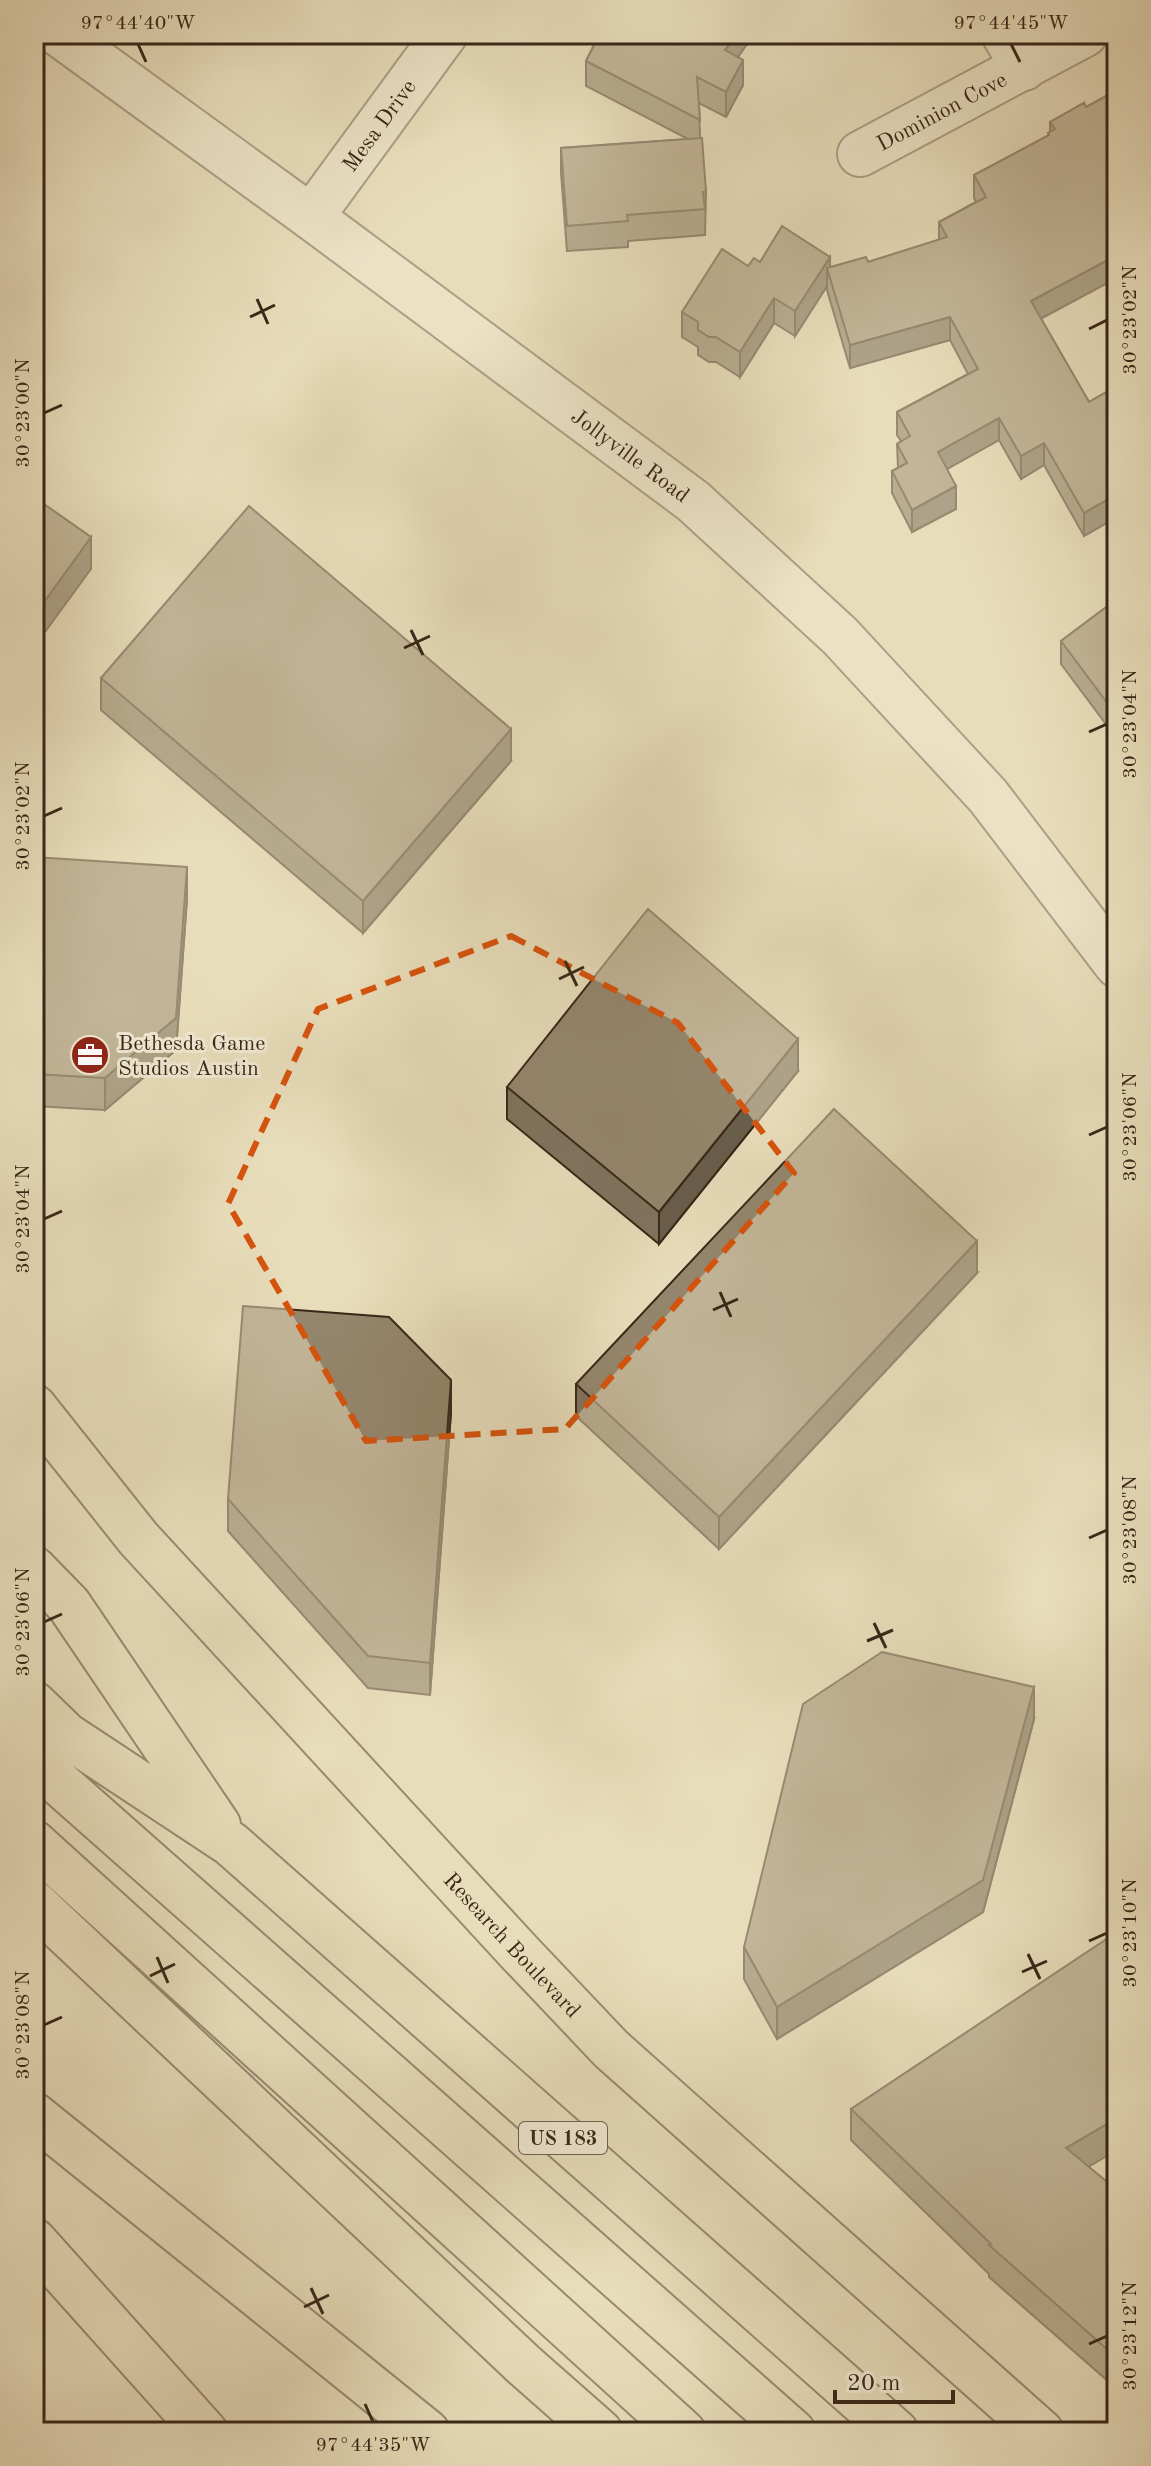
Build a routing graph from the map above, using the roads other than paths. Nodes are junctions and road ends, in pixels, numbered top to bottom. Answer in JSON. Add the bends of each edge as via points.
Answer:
{"nodes":[{"id":1,"x":59,"y":34,"type":"edge"},
{"id":2,"x":445,"y":34,"type":"edge"},
{"id":3,"x":1085,"y":34,"type":"edge"},
{"id":4,"x":1014,"y":51,"type":"edge"},
{"id":5,"x":860,"y":154,"type":"dead end"},
{"id":6,"x":311,"y":217,"type":"junction"},
{"id":7,"x":1117,"y":965,"type":"edge"},
{"id":8,"x":34,"y":1407,"type":"edge"},
{"id":9,"x":34,"y":1569,"type":"edge"},
{"id":10,"x":34,"y":1704,"type":"edge"},
{"id":11,"x":34,"y":1761,"type":"edge"},
{"id":12,"x":34,"y":1843,"type":"edge"},
{"id":13,"x":231,"y":1844,"type":"junction"},
{"id":14,"x":34,"y":1903,"type":"edge"},
{"id":15,"x":34,"y":2115,"type":"edge"},
{"id":16,"x":34,"y":2241,"type":"edge"},
{"id":17,"x":205,"y":2432,"type":"edge"},
{"id":18,"x":427,"y":2432,"type":"edge"},
{"id":19,"x":600,"y":2432,"type":"edge"},
{"id":20,"x":683,"y":2432,"type":"edge"},
{"id":21,"x":793,"y":2432,"type":"edge"},
{"id":22,"x":896,"y":2432,"type":"edge"},
{"id":23,"x":1041,"y":2432,"type":"edge"}],
"edges":[{"from":1,"to":6,"type":"street","name":"Jollyville Road"},
{"from":2,"to":6,"type":"street","name":"Mesa Drive"},
{"from":3,"to":4,"type":"street","name":"Dominion Cove"},
{"from":4,"to":5,"type":"street","name":"Dominion Cove"},
{"from":6,"to":7,"type":"street","name":"Jollyville Road","via":[[693,501],[840,636],[988,796]]},
{"from":8,"to":23,"type":"main road","name":"Research Boulevard","via":[[138,1538],[611,2049]]},
{"from":9,"to":13,"type":"main road","via":[[69,1605]]},
{"from":10,"to":13,"type":"main road","number":"US 183","via":[[66,1735]]},
{"from":11,"to":21,"type":"main road"},
{"from":12,"to":20,"type":"main road"},
{"from":13,"to":22,"type":"main road","number":"US 183"},
{"from":14,"to":19,"type":"main road"},
{"from":15,"to":18,"type":"main road"},
{"from":16,"to":17,"type":"main road"}]}
